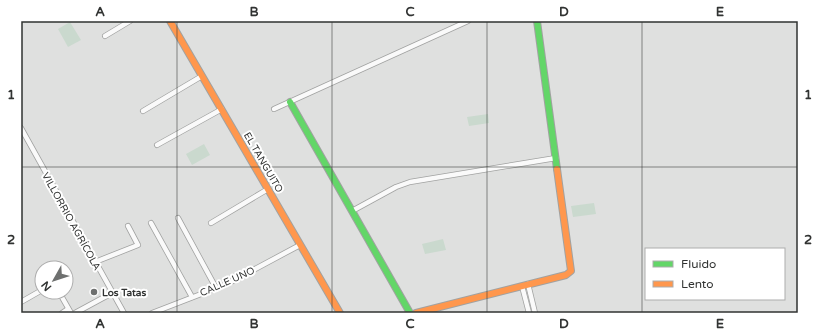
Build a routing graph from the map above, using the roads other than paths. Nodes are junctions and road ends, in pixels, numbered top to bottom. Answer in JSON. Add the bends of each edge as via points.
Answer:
{"nodes":[{"id":1,"x":130,"y":21,"type":"edge"},
{"id":2,"x":170,"y":21,"type":"edge"},
{"id":3,"x":468,"y":21,"type":"edge"},
{"id":4,"x":537,"y":21,"type":"edge"},
{"id":5,"x":105,"y":36,"type":"dead end"},
{"id":6,"x":202,"y":76,"type":"junction"},
{"id":7,"x":290,"y":102,"type":"junction"},
{"id":8,"x":222,"y":109,"type":"junction"},
{"id":9,"x":274,"y":109,"type":"dead end"},
{"id":10,"x":143,"y":111,"type":"dead end"},
{"id":11,"x":21,"y":128,"type":"edge"},
{"id":12,"x":157,"y":145,"type":"dead end"},
{"id":13,"x":556,"y":158,"type":"junction"},
{"id":14,"x":268,"y":189,"type":"junction"},
{"id":15,"x":352,"y":211,"type":"junction"},
{"id":16,"x":178,"y":218,"type":"dead end"},
{"id":17,"x":151,"y":223,"type":"dead end"},
{"id":18,"x":211,"y":224,"type":"dead end"},
{"id":19,"x":128,"y":226,"type":"dead end"},
{"id":20,"x":300,"y":245,"type":"junction"},
{"id":21,"x":95,"y":262,"type":"junction"},
{"id":22,"x":525,"y":285,"type":"junction"},
{"id":23,"x":216,"y":288,"type":"junction"},
{"id":24,"x":112,"y":293,"type":"junction"},
{"id":25,"x":34,"y":295,"type":"edge"},
{"id":26,"x":192,"y":297,"type":"junction"},
{"id":27,"x":64,"y":300,"type":"edge"},
{"id":28,"x":21,"y":302,"type":"edge"},
{"id":29,"x":70,"y":311,"type":"edge"},
{"id":30,"x":62,"y":313,"type":"edge"},
{"id":31,"x":75,"y":313,"type":"edge"},
{"id":32,"x":124,"y":313,"type":"edge"},
{"id":33,"x":152,"y":313,"type":"edge"},
{"id":34,"x":340,"y":313,"type":"edge"},
{"id":35,"x":410,"y":313,"type":"edge"},
{"id":36,"x":416,"y":313,"type":"edge"},
{"id":37,"x":529,"y":313,"type":"edge"},
{"id":38,"x":535,"y":313,"type":"edge"}],
"edges":[{"from":1,"to":5,"type":"street"},
{"from":2,"to":6,"type":"street","name":"EL TANGUITO"},
{"from":3,"to":7,"type":"street"},
{"from":4,"to":13,"type":"street"},
{"from":6,"to":8,"type":"street","name":"EL TANGUITO"},
{"from":6,"to":10,"type":"street"},
{"from":7,"to":9,"type":"street"},
{"from":7,"to":15,"type":"street"},
{"from":8,"to":12,"type":"street"},
{"from":8,"to":14,"type":"street","name":"EL TANGUITO"},
{"from":11,"to":21,"type":"street","name":"VILLORRIO AGRÍCOLA"},
{"from":13,"to":15,"type":"street","via":[[410,182]]},
{"from":13,"to":22,"type":"street","via":[[572,269],[566,275]]},
{"from":14,"to":18,"type":"street"},
{"from":14,"to":20,"type":"street","name":"EL TANGUITO"},
{"from":15,"to":35,"type":"street"},
{"from":16,"to":23,"type":"street"},
{"from":17,"to":26,"type":"street"},
{"from":19,"to":21,"type":"street","via":[[138,245]]},
{"from":20,"to":23,"type":"street","name":"CALLE UNO"},
{"from":20,"to":34,"type":"street","name":"EL TANGUITO"},
{"from":21,"to":24,"type":"street","name":"VILLORRIO AGRÍCOLA"},
{"from":22,"to":36,"type":"street"},
{"from":22,"to":37,"type":"street"},
{"from":22,"to":38,"type":"street"},
{"from":23,"to":26,"type":"street","name":"CALLE UNO"},
{"from":24,"to":31,"type":"street"},
{"from":24,"to":32,"type":"street","name":"VILLORRIO AGRÍCOLA"},
{"from":25,"to":28,"type":"street"},
{"from":26,"to":33,"type":"street","name":"CALLE UNO"},
{"from":27,"to":29,"type":"street"},
{"from":29,"to":30,"type":"street"}]}
